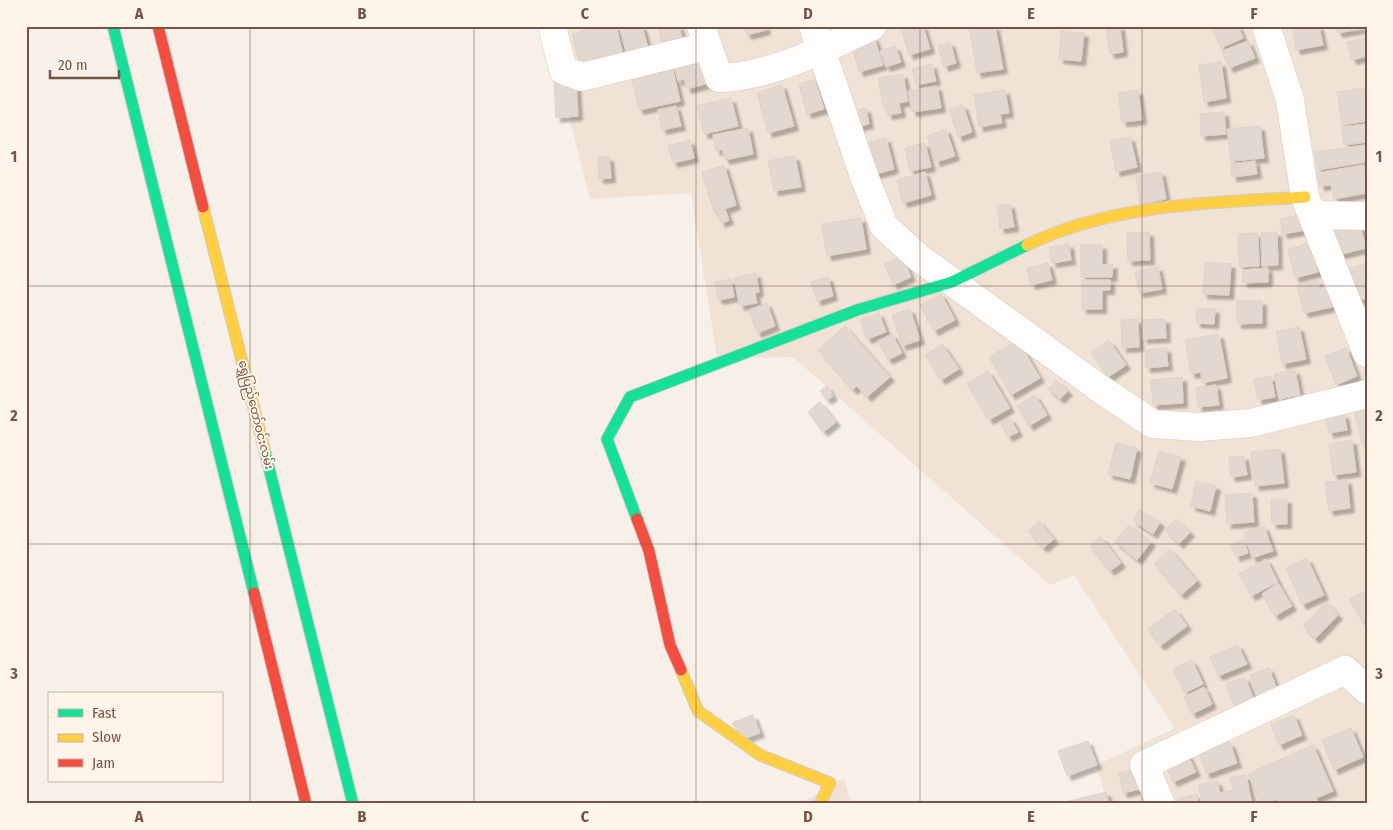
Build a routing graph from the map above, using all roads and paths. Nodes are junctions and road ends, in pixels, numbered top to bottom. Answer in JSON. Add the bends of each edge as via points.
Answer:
{"nodes":[{"id":1,"x":113,"y":26,"type":"edge"},
{"id":2,"x":158,"y":26,"type":"edge"},
{"id":3,"x":552,"y":26,"type":"edge"},
{"id":4,"x":872,"y":26,"type":"edge"},
{"id":5,"x":1266,"y":26,"type":"edge"},
{"id":6,"x":704,"y":36,"type":"edge"},
{"id":7,"x":817,"y":38,"type":"edge"},
{"id":8,"x":1308,"y":206,"type":"junction"},
{"id":9,"x":1367,"y":216,"type":"edge"},
{"id":10,"x":952,"y":282,"type":"junction"},
{"id":11,"x":1367,"y":353,"type":"edge"},
{"id":12,"x":1367,"y":394,"type":"edge"},
{"id":13,"x":1367,"y":690,"type":"edge"},
{"id":14,"x":306,"y":804,"type":"edge"},
{"id":15,"x":354,"y":804,"type":"edge"},
{"id":16,"x":820,"y":804,"type":"edge"},
{"id":17,"x":1161,"y":804,"type":"edge"}],
"edges":[{"from":1,"to":14,"type":"main road"},
{"from":2,"to":15,"type":"main road","name":"ရွှေပြည်တော်ဝင်းလမ်း"},
{"from":3,"to":6,"type":"street","via":[[563,70],[582,77]]},
{"from":4,"to":7,"type":"street"},
{"from":5,"to":8,"type":"street","via":[[1290,100]]},
{"from":6,"to":7,"type":"street","via":[[719,78],[761,72]]},
{"from":7,"to":10,"type":"street","via":[[884,226]]},
{"from":8,"to":9,"type":"street"},
{"from":8,"to":10,"type":"main road","via":[[1165,206],[1117,214],[1042,238]]},
{"from":8,"to":11,"type":"street"},
{"from":10,"to":12,"type":"street","via":[[1153,424],[1199,427],[1251,423]]},
{"from":10,"to":16,"type":"main road","via":[[857,310],[630,397],[607,439],[649,551],[670,645],[698,711],[760,755],[830,783]]},
{"from":13,"to":17,"type":"street","via":[[1345,670],[1144,766]]}]}
